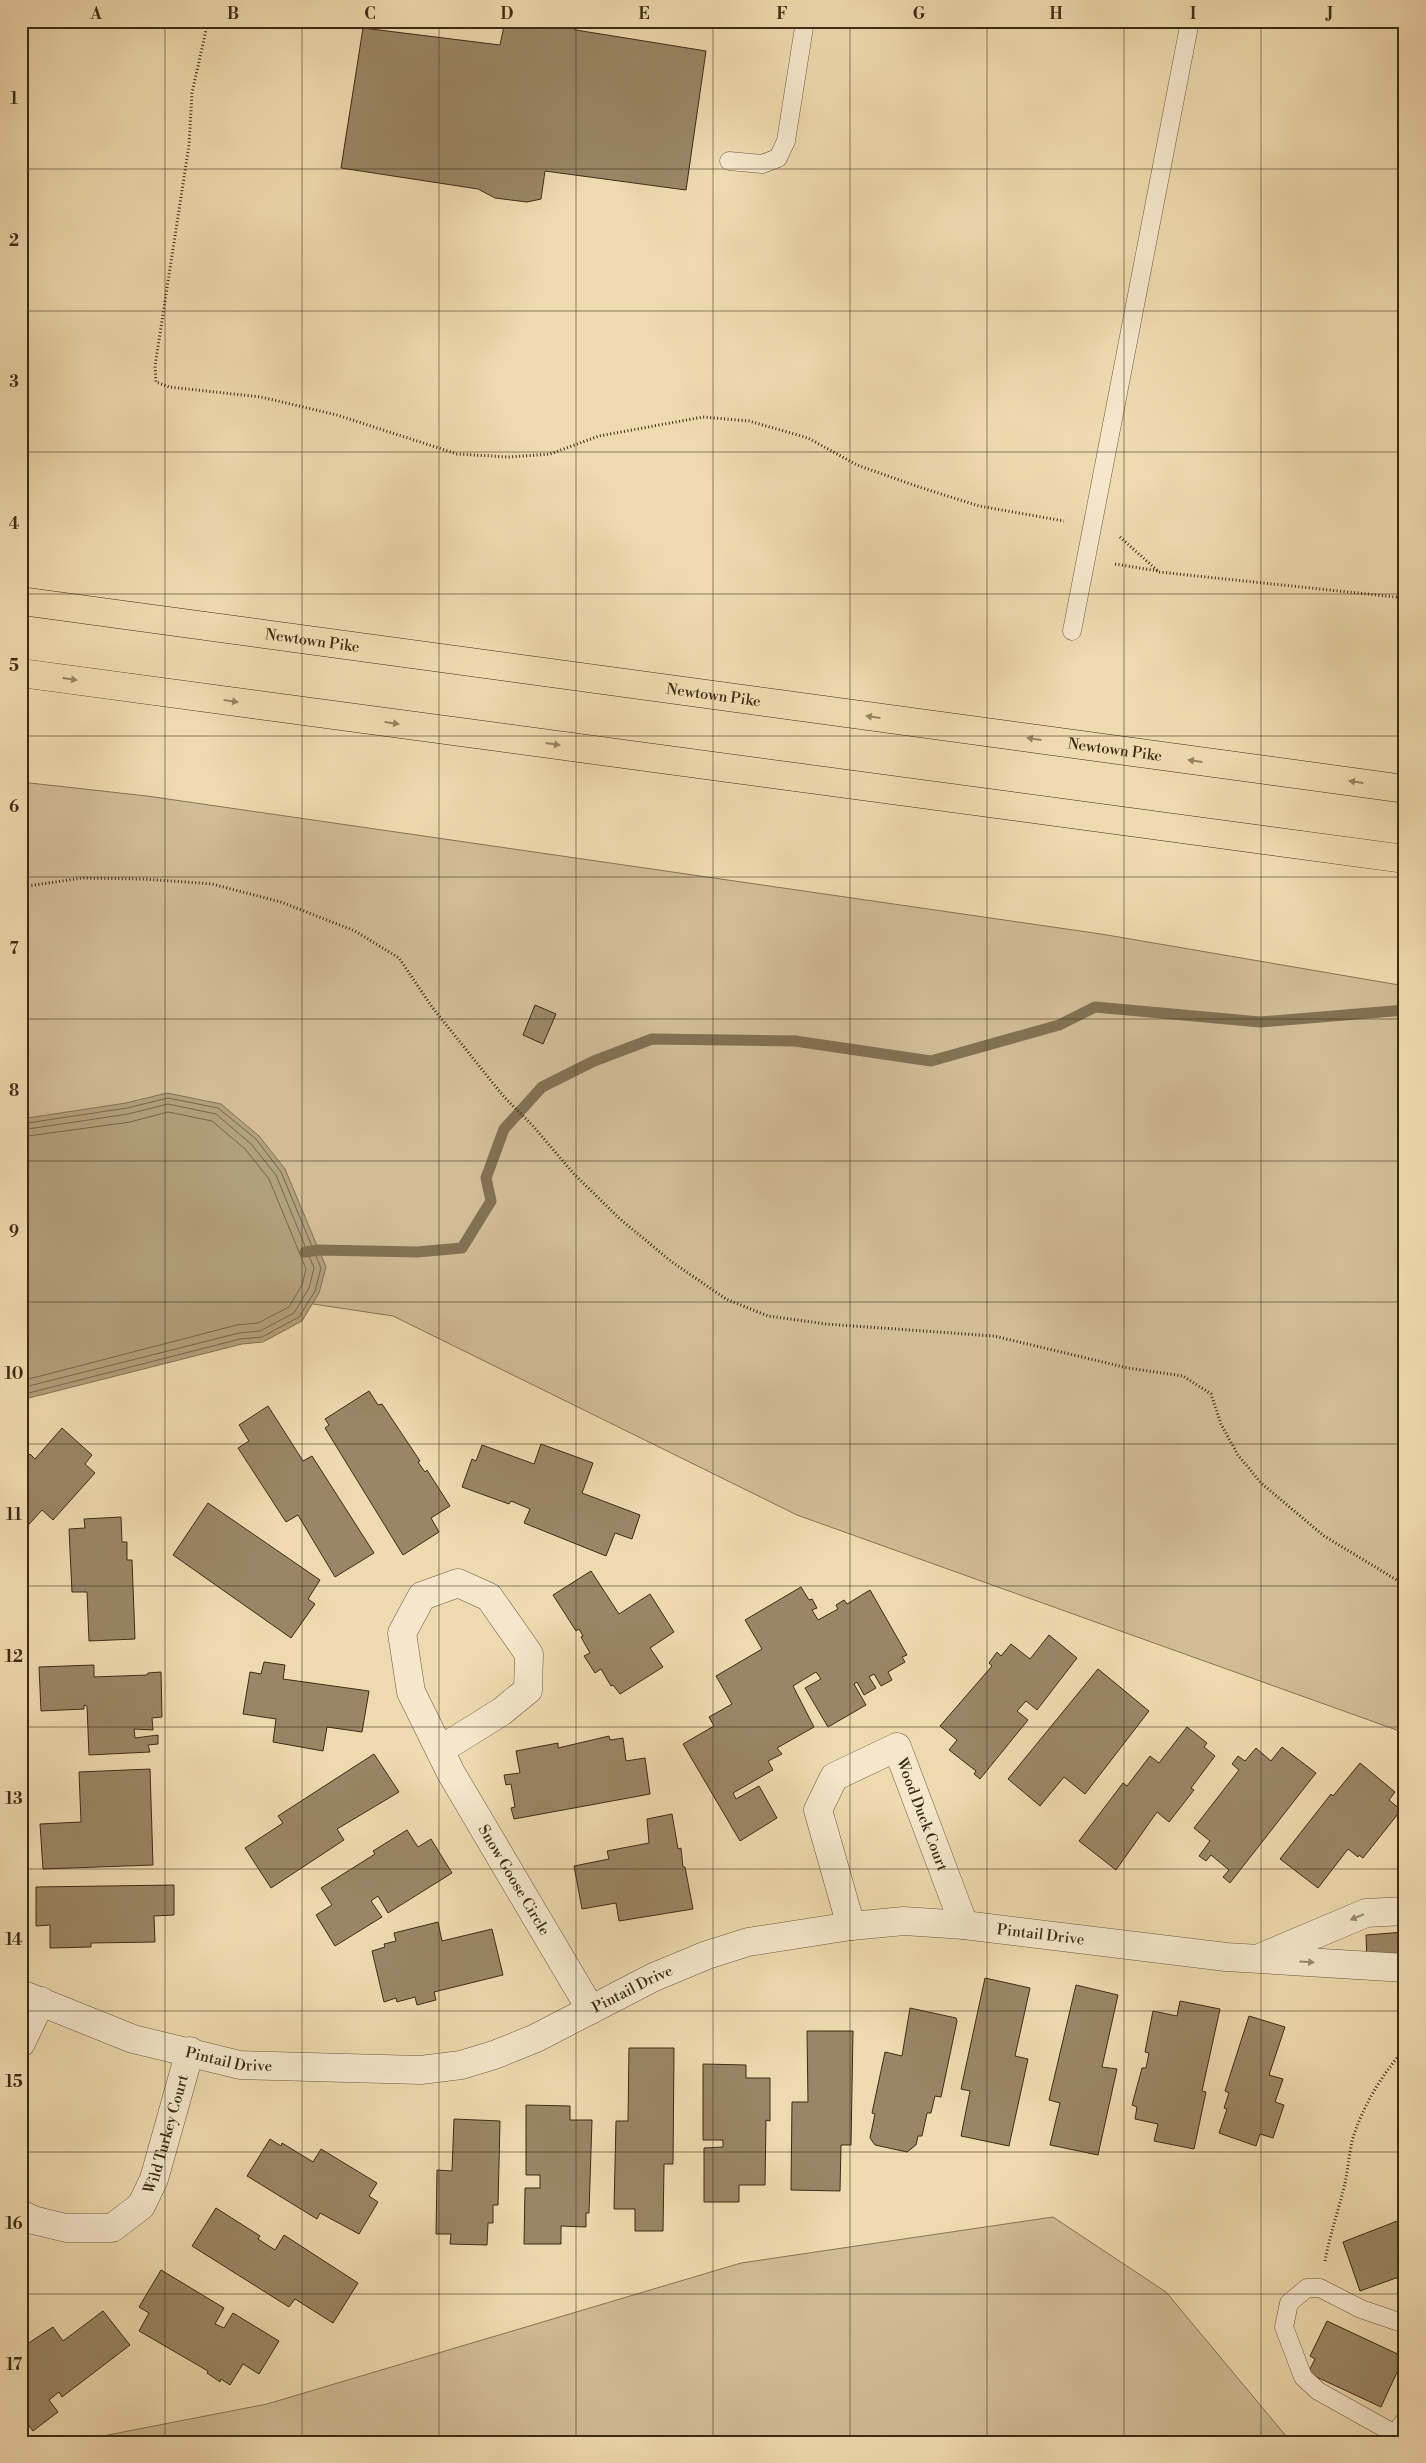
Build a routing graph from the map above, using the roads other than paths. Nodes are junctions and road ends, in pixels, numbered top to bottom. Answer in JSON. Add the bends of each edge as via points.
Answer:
{"nodes":[{"id":1,"x":806,"y":21,"type":"edge"},
{"id":2,"x":1190,"y":21,"type":"edge"},
{"id":3,"x":729,"y":161,"type":"dead end"},
{"id":4,"x":21,"y":601,"type":"edge"},
{"id":5,"x":1072,"y":631,"type":"dead end"},
{"id":6,"x":21,"y":673,"type":"edge"},
{"id":7,"x":1405,"y":789,"type":"edge"},
{"id":8,"x":1405,"y":859,"type":"edge"},
{"id":9,"x":440,"y":1750,"type":"junction"},
{"id":10,"x":1405,"y":1911,"type":"edge"},
{"id":11,"x":964,"y":1925,"type":"junction"},
{"id":12,"x":851,"y":1926,"type":"junction"},
{"id":13,"x":1258,"y":1959,"type":"junction"},
{"id":14,"x":1405,"y":1968,"type":"edge"},
{"id":15,"x":31,"y":1998,"type":"edge"},
{"id":16,"x":591,"y":2010,"type":"junction"},
{"id":17,"x":21,"y":2043,"type":"edge"},
{"id":18,"x":190,"y":2051,"type":"junction"},
{"id":19,"x":21,"y":2214,"type":"edge"},
{"id":20,"x":1405,"y":2324,"type":"edge"},
{"id":21,"x":1400,"y":2432,"type":"edge"}],
"edges":[{"from":1,"to":3,"type":"lane","via":[[786,142],[778,158],[762,164]]},
{"from":2,"to":5,"type":"lane"},
{"from":7,"to":4,"type":"highway","name":"Newtown Pike","one_way":true},
{"from":6,"to":8,"type":"highway","one_way":true},
{"from":9,"to":9,"type":"street","name":"Snow Goose Circle","via":[[411,1692],[402,1633],[422,1596],[458,1583],[489,1597],[529,1654],[528,1690]]},
{"from":9,"to":16,"type":"street","name":"Snow Goose Circle"},
{"from":10,"to":13,"type":"street","name":"Pintail Drive","one_way":true,"via":[[1366,1913]]},
{"from":11,"to":12,"type":"street","name":"Pintail Drive","via":[[904,1921]]},
{"from":11,"to":12,"type":"street","name":"Wood Duck Court","via":[[897,1747],[834,1777],[818,1810]]},
{"from":11,"to":13,"type":"street","name":"Pintail Drive"},
{"from":12,"to":16,"type":"street","name":"Pintail Drive","via":[[748,1942],[707,1955],[654,1976]]},
{"from":13,"to":14,"type":"street","name":"Pintail Drive","one_way":true},
{"from":15,"to":17,"type":"street"},
{"from":15,"to":18,"type":"street","name":"Pintail Drive","via":[[133,2039]]},
{"from":16,"to":18,"type":"street","name":"Pintail Drive","via":[[536,2038],[494,2054],[461,2064],[421,2070],[240,2065]]},
{"from":18,"to":19,"type":"street","name":"Wild Turkey Court","via":[[154,2179],[141,2206],[112,2228],[66,2228]]},
{"from":20,"to":21,"type":"lane","via":[[1320,2288],[1308,2288],[1289,2303],[1284,2327],[1303,2377],[1318,2391]]}]}
